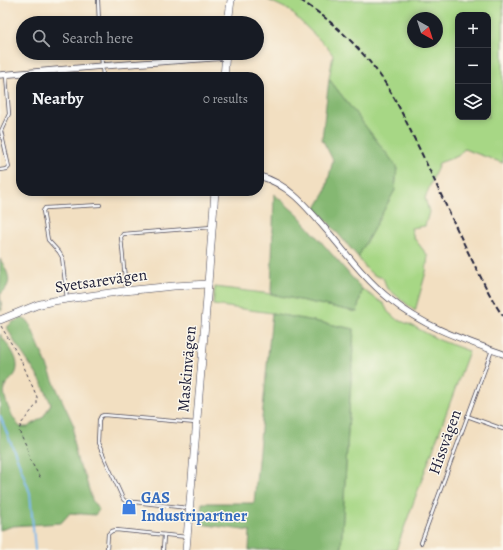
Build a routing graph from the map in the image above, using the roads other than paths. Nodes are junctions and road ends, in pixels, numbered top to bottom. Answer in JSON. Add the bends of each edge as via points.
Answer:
{"nodes":[{"id":1,"x":98,"y":0,"type":"edge"},
{"id":2,"x":230,"y":0,"type":"edge"},
{"id":3,"x":99,"y":16,"type":"edge"},
{"id":4,"x":229,"y":16,"type":"edge"},
{"id":5,"x":102,"y":60,"type":"edge"},
{"id":6,"x":170,"y":60,"type":"edge"},
{"id":7,"x":226,"y":60,"type":"edge"},
{"id":8,"x":102,"y":66,"type":"junction"},
{"id":9,"x":59,"y":72,"type":"edge"},
{"id":10,"x":103,"y":72,"type":"edge"},
{"id":11,"x":224,"y":72,"type":"edge"},
{"id":12,"x":3,"y":75,"type":"edge"},
{"id":13,"x":16,"y":75,"type":"edge"},
{"id":14,"x":0,"y":170,"type":"edge"},
{"id":15,"x":264,"y":178,"type":"edge"},
{"id":16,"x":215,"y":196,"type":"edge"},
{"id":17,"x":100,"y":205,"type":"dead end"},
{"id":18,"x":212,"y":227,"type":"junction"},
{"id":19,"x":208,"y":284,"type":"junction"},
{"id":20,"x":126,"y":291,"type":"junction"},
{"id":21,"x":67,"y":299,"type":"junction"},
{"id":22,"x":0,"y":320,"type":"edge"},
{"id":23,"x":492,"y":350,"type":"junction"},
{"id":24,"x":503,"y":354,"type":"edge"},
{"id":25,"x":467,"y":416,"type":"junction"},
{"id":26,"x":197,"y":423,"type":"junction"},
{"id":27,"x":503,"y":429,"type":"edge"},
{"id":28,"x":190,"y":508,"type":"junction"},
{"id":29,"x":164,"y":535,"type":"junction"},
{"id":30,"x":187,"y":537,"type":"junction"},
{"id":31,"x":421,"y":543,"type":"dead end"},
{"id":32,"x":107,"y":550,"type":"edge"},
{"id":33,"x":164,"y":550,"type":"edge"},
{"id":34,"x":186,"y":550,"type":"edge"}],
"edges":[{"from":1,"to":3,"type":"lane"},
{"from":2,"to":4,"type":"street"},
{"from":5,"to":8,"type":"lane"},
{"from":6,"to":8,"type":"street"},
{"from":7,"to":11,"type":"street"},
{"from":8,"to":9,"type":"street"},
{"from":8,"to":10,"type":"lane"},
{"from":12,"to":13,"type":"street"},
{"from":12,"to":14,"type":"lane","via":[[9,114],[1,131],[9,167]]},
{"from":15,"to":23,"type":"street","via":[[286,188],[297,197],[370,280],[396,304],[447,333]]},
{"from":16,"to":18,"type":"street","name":"Maskinvägen"},
{"from":17,"to":21,"type":"lane","via":[[45,208],[43,211],[48,240],[62,257]]},
{"from":18,"to":19,"type":"street","name":"Maskinvägen"},
{"from":18,"to":20,"type":"lane","via":[[123,234],[121,237]]},
{"from":19,"to":20,"type":"street","name":"Svetsarevägen"},
{"from":19,"to":26,"type":"street","name":"Maskinvägen"},
{"from":20,"to":21,"type":"street","name":"Svetsarevägen"},
{"from":21,"to":22,"type":"street","name":"Svetsarevägen","via":[[37,305]]},
{"from":23,"to":24,"type":"street"},
{"from":23,"to":25,"type":"lane","name":"Hissvägen"},
{"from":25,"to":27,"type":"lane"},
{"from":25,"to":31,"type":"lane","name":"Hissvägen"},
{"from":26,"to":28,"type":"street","name":"Maskinvägen"},
{"from":26,"to":28,"type":"lane","via":[[104,415],[100,416],[99,420],[98,443],[125,501]]},
{"from":28,"to":30,"type":"street","name":"Maskinvägen"},
{"from":29,"to":30,"type":"lane"},
{"from":29,"to":32,"type":"lane","via":[[116,530],[108,534]]},
{"from":29,"to":33,"type":"lane"},
{"from":30,"to":34,"type":"street","name":"Maskinvägen"}]}
